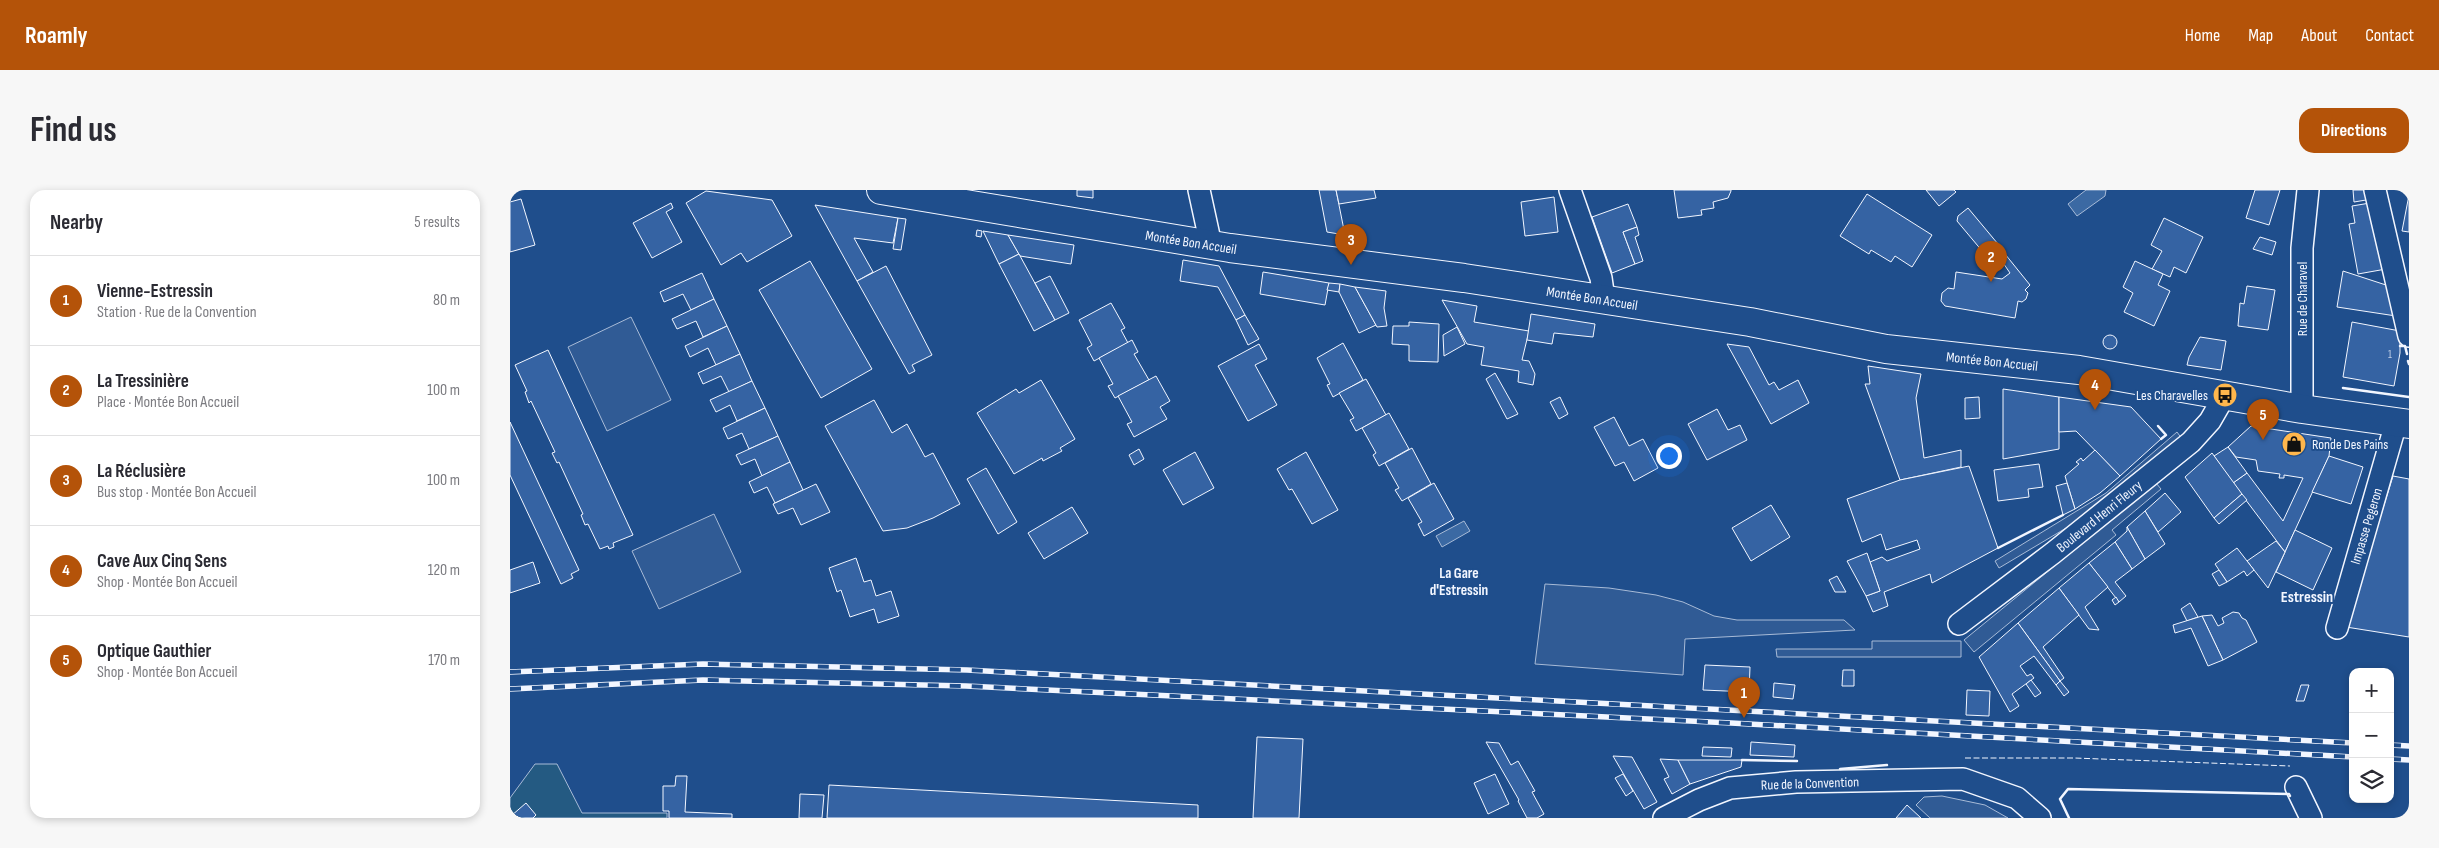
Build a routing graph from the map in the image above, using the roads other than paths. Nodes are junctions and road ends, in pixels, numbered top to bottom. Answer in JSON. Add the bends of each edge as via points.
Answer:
{"nodes":[{"id":1,"x":881,"y":190,"type":"edge"},
{"id":2,"x":1199,"y":190,"type":"edge"},
{"id":3,"x":1570,"y":190,"type":"edge"},
{"id":4,"x":2308,"y":190,"type":"edge"},
{"id":5,"x":2375,"y":190,"type":"edge"},
{"id":6,"x":1211,"y":245,"type":"junction"},
{"id":7,"x":1604,"y":300,"type":"junction"},
{"id":8,"x":2409,"y":336,"type":"edge"},
{"id":9,"x":2225,"y":395,"type":"junction"},
{"id":10,"x":2302,"y":409,"type":"junction"},
{"id":11,"x":2402,"y":424,"type":"edge"},
{"id":12,"x":1959,"y":624,"type":"dead end"},
{"id":13,"x":2337,"y":628,"type":"dead end"},
{"id":14,"x":2296,"y":787,"type":"dead end"},
{"id":15,"x":1664,"y":818,"type":"edge"},
{"id":16,"x":2040,"y":818,"type":"edge"},
{"id":17,"x":2312,"y":818,"type":"edge"}],
"edges":[{"from":1,"to":6,"type":"main road","name":"Montée Bon Accueil"},
{"from":2,"to":6,"type":"street"},
{"from":3,"to":7,"type":"street","via":[[1601,278]]},
{"from":4,"to":10,"type":"street","name":"Rue de Charavel","via":[[2302,256]]},
{"from":5,"to":8,"type":"street"},
{"from":6,"to":7,"type":"main road","name":"Montée Bon Accueil"},
{"from":7,"to":9,"type":"main road","name":"Montée Bon Accueil","via":[[1750,322],[1886,349],[2079,370]]},
{"from":9,"to":10,"type":"main road","name":"Montée Bon Accueil"},
{"from":9,"to":12,"type":"street","name":"Boulevard Henri Fleury","via":[[2210,421],[2191,442]]},
{"from":10,"to":11,"type":"main road","name":"Montée Bon Accueil"},
{"from":11,"to":13,"type":"street","name":"Impasse Pegeron"},
{"from":14,"to":17,"type":"street"},
{"from":15,"to":16,"type":"street","name":"Rue de la Convention","via":[[1730,788],[1796,782],[1963,779],[2017,798]]}]}
